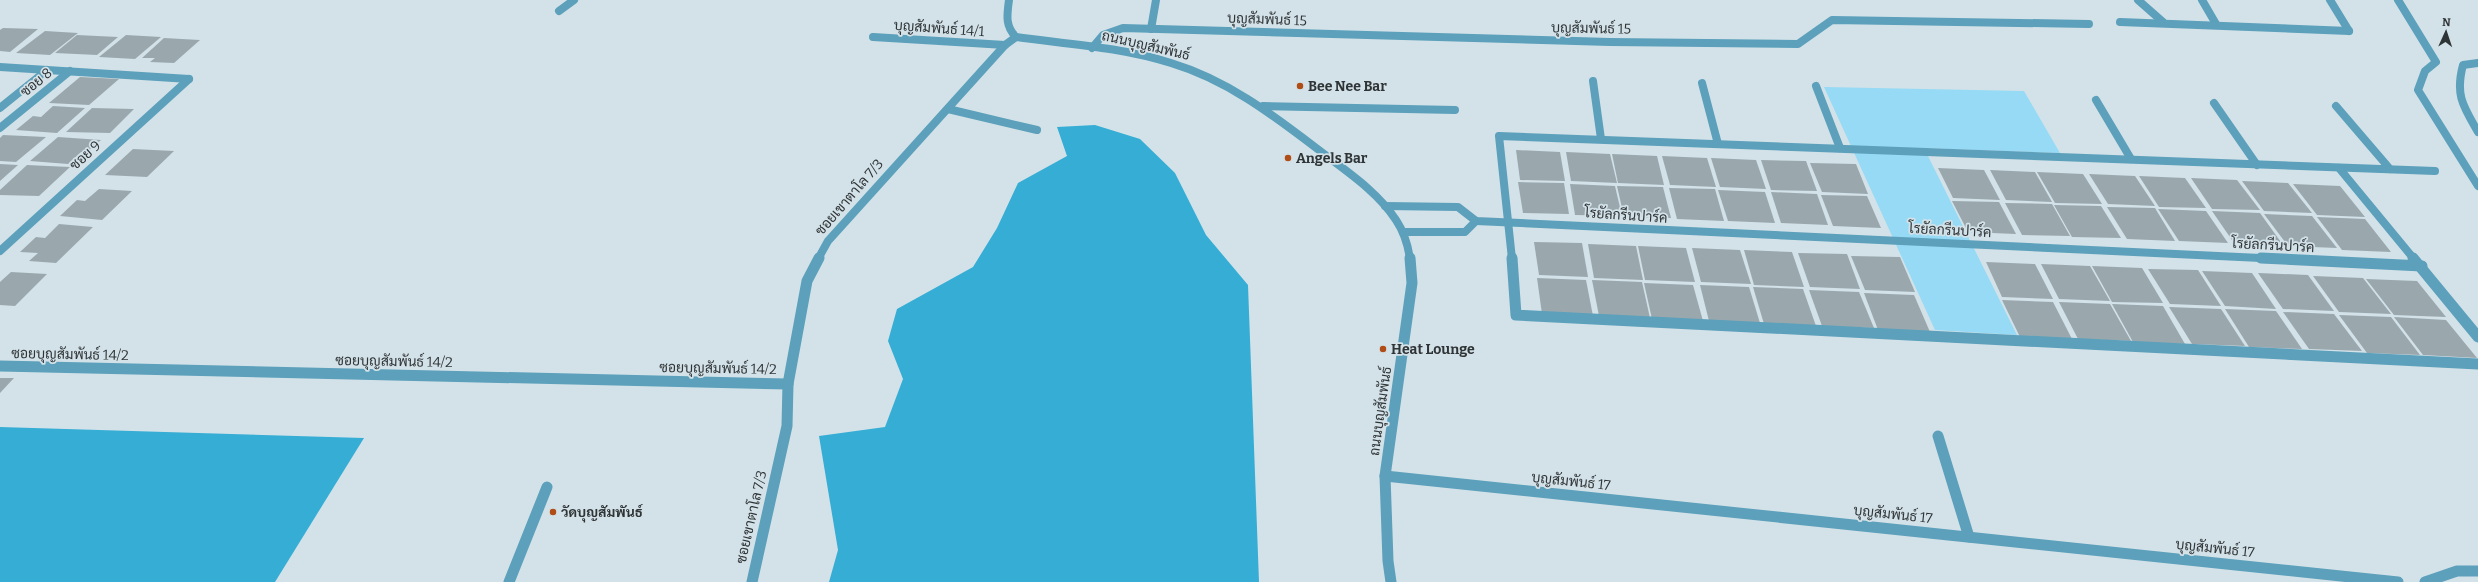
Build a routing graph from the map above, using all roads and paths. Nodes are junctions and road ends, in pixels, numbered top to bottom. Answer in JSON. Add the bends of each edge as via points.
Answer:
{"nodes":[{"id":1,"x":574,"y":0,"type":"edge"},
{"id":2,"x":1009,"y":0,"type":"edge"},
{"id":3,"x":1156,"y":0,"type":"edge"},
{"id":4,"x":2138,"y":0,"type":"edge"},
{"id":5,"x":2202,"y":0,"type":"edge"},
{"id":6,"x":2330,"y":0,"type":"edge"},
{"id":7,"x":2398,"y":0,"type":"edge"},
{"id":8,"x":559,"y":11,"type":"dead end"},
{"id":9,"x":2120,"y":22,"type":"dead end"},
{"id":10,"x":2163,"y":22,"type":"junction"},
{"id":11,"x":2089,"y":24,"type":"dead end"},
{"id":12,"x":2216,"y":24,"type":"junction"},
{"id":13,"x":1151,"y":29,"type":"junction"},
{"id":14,"x":872,"y":36,"type":"dead end"},
{"id":15,"x":1016,"y":37,"type":"junction"},
{"id":16,"x":1005,"y":45,"type":"junction"},
{"id":17,"x":1092,"y":48,"type":"junction"},
{"id":18,"x":2478,"y":63,"type":"edge"},
{"id":19,"x":0,"y":67,"type":"edge"},
{"id":20,"x":47,"y":70,"type":"junction"},
{"id":21,"x":70,"y":71,"type":"junction"},
{"id":22,"x":1593,"y":81,"type":"dead end"},
{"id":23,"x":1702,"y":83,"type":"dead end"},
{"id":24,"x":1816,"y":86,"type":"dead end"},
{"id":25,"x":2096,"y":100,"type":"dead end"},
{"id":26,"x":2214,"y":103,"type":"dead end"},
{"id":27,"x":1263,"y":106,"type":"junction"},
{"id":28,"x":2336,"y":106,"type":"dead end"},
{"id":29,"x":0,"y":108,"type":"edge"},
{"id":30,"x":948,"y":109,"type":"junction"},
{"id":31,"x":1455,"y":110,"type":"dead end"},
{"id":32,"x":2475,"y":120,"type":"edge"},
{"id":33,"x":0,"y":128,"type":"edge"},
{"id":34,"x":1037,"y":130,"type":"dead end"},
{"id":35,"x":2478,"y":132,"type":"edge"},
{"id":36,"x":1601,"y":139,"type":"junction"},
{"id":37,"x":1718,"y":144,"type":"junction"},
{"id":38,"x":1840,"y":148,"type":"junction"},
{"id":39,"x":2131,"y":160,"type":"junction"},
{"id":40,"x":2257,"y":164,"type":"junction"},
{"id":41,"x":2339,"y":168,"type":"junction"},
{"id":42,"x":2390,"y":169,"type":"junction"},
{"id":43,"x":2434,"y":171,"type":"dead end"},
{"id":44,"x":2478,"y":186,"type":"edge"},
{"id":45,"x":1385,"y":206,"type":"junction"},
{"id":46,"x":1476,"y":221,"type":"junction"},
{"id":47,"x":1509,"y":222,"type":"junction"},
{"id":48,"x":1404,"y":232,"type":"junction"},
{"id":49,"x":0,"y":251,"type":"edge"},
{"id":50,"x":2422,"y":266,"type":"junction"},
{"id":51,"x":2478,"y":337,"type":"edge"},
{"id":52,"x":2478,"y":364,"type":"edge"},
{"id":53,"x":0,"y":366,"type":"edge"},
{"id":54,"x":788,"y":384,"type":"junction"},
{"id":55,"x":1938,"y":436,"type":"dead end"},
{"id":56,"x":1385,"y":476,"type":"junction"},
{"id":57,"x":547,"y":487,"type":"dead end"},
{"id":58,"x":1969,"y":537,"type":"junction"},
{"id":59,"x":2478,"y":572,"type":"edge"},
{"id":60,"x":509,"y":582,"type":"edge"},
{"id":61,"x":752,"y":582,"type":"edge"},
{"id":62,"x":1391,"y":582,"type":"edge"},
{"id":63,"x":2398,"y":582,"type":"edge"},
{"id":64,"x":2425,"y":582,"type":"edge"}],
"edges":[{"from":1,"to":8,"type":"street"},
{"from":2,"to":15,"type":"street","via":[[1009,30]]},
{"from":3,"to":13,"type":"street"},
{"from":4,"to":10,"type":"street"},
{"from":5,"to":12,"type":"street"},
{"from":6,"to":12,"type":"street","via":[[2349,31]]},
{"from":7,"to":44,"type":"street","via":[[2436,62],[2425,71],[2418,90]]},
{"from":9,"to":10,"type":"street"},
{"from":10,"to":12,"type":"street"},
{"from":11,"to":13,"type":"street","name":"บุญสัมพันธ์ 15","via":[[1832,20],[1798,44],[1610,42]]},
{"from":13,"to":17,"type":"street","name":"บุญสัมพันธ์ 15","via":[[1123,28],[1103,35]]},
{"from":14,"to":16,"type":"street","name":"บุญสัมพันธ์ 14/1"},
{"from":15,"to":16,"type":"street","name":"ซอยเขาตาโล 7/3"},
{"from":15,"to":17,"type":"street","name":"ถนนบุญสัมพันธ์"},
{"from":16,"to":30,"type":"street","name":"ซอยเขาตาโล 7/3"},
{"from":17,"to":27,"type":"street","name":"ถนนบุญสัมพันธ์","via":[[1181,66],[1207,75]]},
{"from":18,"to":32,"type":"street","via":[[2463,64],[2458,85]]},
{"from":19,"to":20,"type":"street"},
{"from":20,"to":21,"type":"street"},
{"from":20,"to":29,"type":"street","name":"ซอย 8"},
{"from":21,"to":33,"type":"street","name":"ซอย 8"},
{"from":21,"to":49,"type":"street","name":"ซอย 9","via":[[189,79]]},
{"from":22,"to":36,"type":"street"},
{"from":23,"to":37,"type":"street"},
{"from":24,"to":38,"type":"street"},
{"from":25,"to":39,"type":"street"},
{"from":26,"to":40,"type":"street"},
{"from":27,"to":31,"type":"street"},
{"from":27,"to":45,"type":"street","name":"ถนนบุญสัมพันธ์","via":[[1356,179]]},
{"from":28,"to":42,"type":"street"},
{"from":30,"to":34,"type":"street"},
{"from":30,"to":54,"type":"street","name":"ซอยเขาตาโล 7/3","via":[[828,241],[807,281]]},
{"from":32,"to":35,"type":"street"},
{"from":36,"to":37,"type":"street"},
{"from":36,"to":47,"type":"street","via":[[1499,136]]},
{"from":37,"to":38,"type":"street"},
{"from":38,"to":39,"type":"street"},
{"from":39,"to":40,"type":"street"},
{"from":40,"to":41,"type":"street"},
{"from":41,"to":42,"type":"street"},
{"from":41,"to":50,"type":"street"},
{"from":42,"to":43,"type":"street"},
{"from":45,"to":46,"type":"street","via":[[1458,207]]},
{"from":45,"to":48,"type":"street","name":"ถนนบุญสัมพันธ์"},
{"from":46,"to":47,"type":"street","name":"โรยัลกรีนปาร์ค"},
{"from":46,"to":48,"type":"street","via":[[1465,232]]},
{"from":47,"to":50,"type":"street","name":"โรยัลกรีนปาร์ค","via":[[1671,232]]},
{"from":47,"to":52,"type":"street","via":[[1516,315]]},
{"from":48,"to":56,"type":"street","name":"ถนนบุญสัมพันธ์","via":[[1410,257],[1412,283]]},
{"from":50,"to":51,"type":"street"},
{"from":53,"to":54,"type":"street","name":"ซอยบุญสัมพันธ์ 14/2"},
{"from":54,"to":61,"type":"street","name":"ซอยเขาตาโล 7/3","via":[[787,426]]},
{"from":55,"to":58,"type":"street"},
{"from":56,"to":58,"type":"street","name":"บุญสัมพันธ์ 17"},
{"from":56,"to":62,"type":"street","name":"ถนนบุญสัมพันธ์"},
{"from":57,"to":60,"type":"street"},
{"from":58,"to":63,"type":"street","name":"บุญสัมพันธ์ 17"},
{"from":59,"to":64,"type":"street","via":[[2457,571]]}]}
